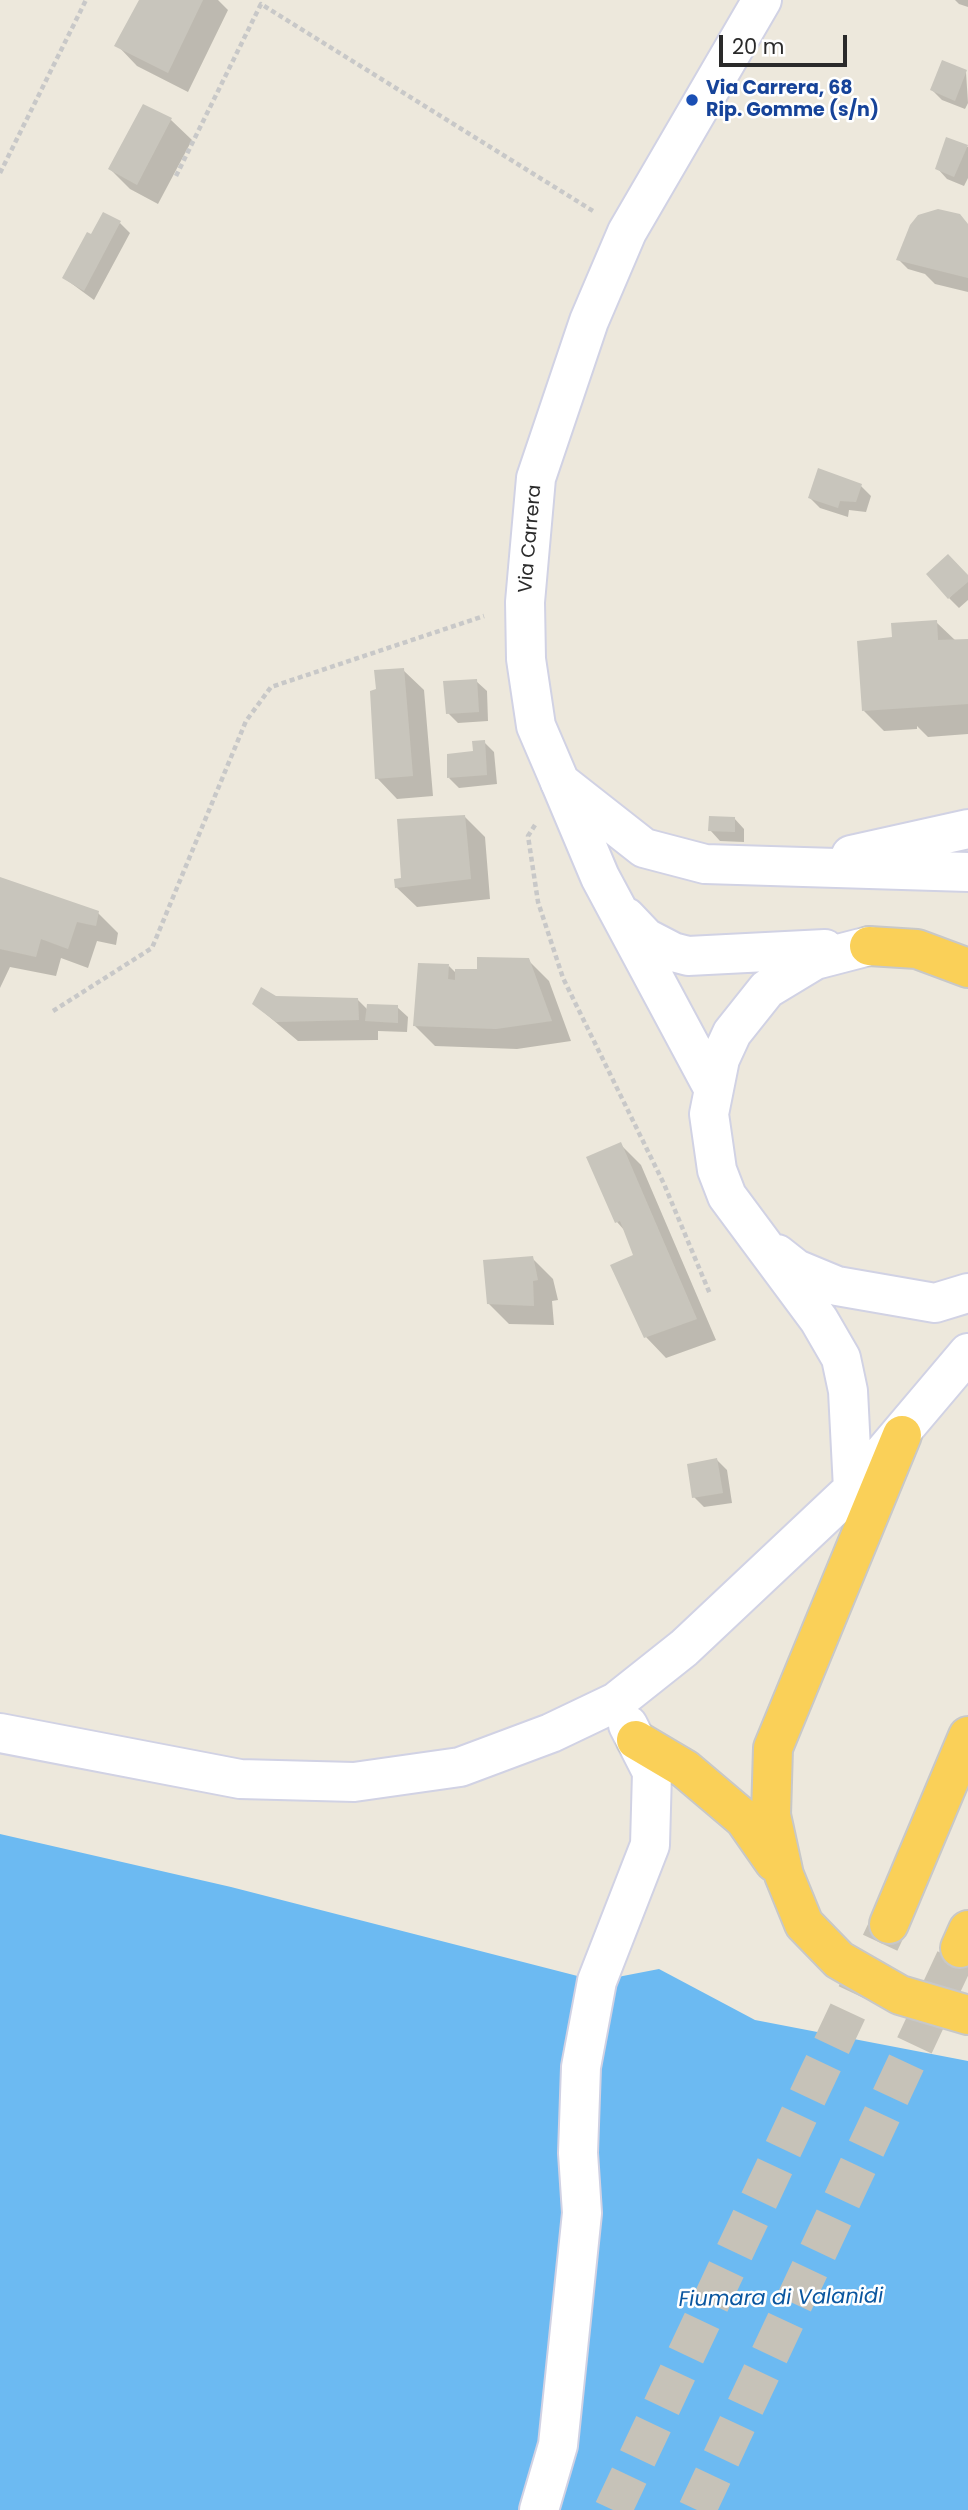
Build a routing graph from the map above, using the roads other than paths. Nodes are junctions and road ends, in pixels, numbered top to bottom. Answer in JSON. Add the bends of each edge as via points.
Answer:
{"nodes":[{"id":1,"x":762,"y":0,"type":"edge"},
{"id":2,"x":561,"y":782,"type":"junction"},
{"id":3,"x":968,"y":829,"type":"edge"},
{"id":4,"x":794,"y":868,"type":"junction"},
{"id":5,"x":968,"y":872,"type":"edge"},
{"id":6,"x":600,"y":877,"type":"junction"},
{"id":7,"x":869,"y":946,"type":"junction"},
{"id":8,"x":968,"y":968,"type":"edge"},
{"id":9,"x":712,"y":1086,"type":"junction"},
{"id":10,"x":764,"y":1245,"type":"junction"},
{"id":11,"x":968,"y":1293,"type":"edge"},
{"id":12,"x":968,"y":1353,"type":"edge"},
{"id":13,"x":902,"y":1435,"type":"junction"},
{"id":14,"x":853,"y":1489,"type":"junction"},
{"id":15,"x":616,"y":1702,"type":"junction"},
{"id":16,"x":968,"y":1724,"type":"edge"},
{"id":17,"x":0,"y":1733,"type":"edge"},
{"id":18,"x":968,"y":1736,"type":"edge"},
{"id":19,"x":636,"y":1740,"type":"junction"},
{"id":20,"x":946,"y":1792,"type":"junction"},
{"id":21,"x":784,"y":1875,"type":"junction"},
{"id":22,"x":889,"y":1924,"type":"tunnel mouth"},
{"id":23,"x":968,"y":2015,"type":"edge"},
{"id":24,"x":539,"y":2510,"type":"edge"}],
"edges":[{"from":1,"to":2,"type":"street","name":"Via Carrera","via":[[626,232],[589,321],[536,478],[525,602],[526,659],[536,726]]},
{"from":2,"to":4,"type":"street","name":"Via Carrera","via":[[644,848],[705,864]]},
{"from":2,"to":6,"type":"street"},
{"from":3,"to":4,"type":"street"},
{"from":4,"to":5,"type":"street"},
{"from":6,"to":7,"type":"street","via":[[635,927],[673,952],[704,957]]},
{"from":6,"to":9,"type":"street"},
{"from":7,"to":8,"type":"highway","via":[[917,949]]},
{"from":7,"to":9,"type":"street","via":[[815,960],[767,989],[732,1033]]},
{"from":9,"to":10,"type":"street","via":[[709,1114],[717,1170],[727,1196]]},
{"from":10,"to":11,"type":"street","via":[[796,1269],[837,1286],[935,1303]]},
{"from":10,"to":14,"type":"street","via":[[841,1358],[848,1391]]},
{"from":12,"to":13,"type":"street"},
{"from":13,"to":14,"type":"street"},
{"from":13,"to":21,"type":"highway","via":[[773,1748],[771,1815]]},
{"from":14,"to":15,"type":"street","via":[[684,1647]]},
{"from":15,"to":17,"type":"street","via":[[551,1733],[460,1767],[354,1782],[240,1779]]},
{"from":15,"to":19,"type":"street"},
{"from":16,"to":20,"type":"highway"},
{"from":18,"to":20,"type":"highway"},
{"from":19,"to":21,"type":"highway","via":[[685,1769],[744,1819]]},
{"from":19,"to":24,"type":"street","via":[[652,1772],[650,1845],[597,1981],[581,2067],[582,2213],[558,2445]]},
{"from":20,"to":22,"type":"highway"},
{"from":21,"to":23,"type":"highway","via":[[804,1924],[839,1960],[900,1995]]}]}
